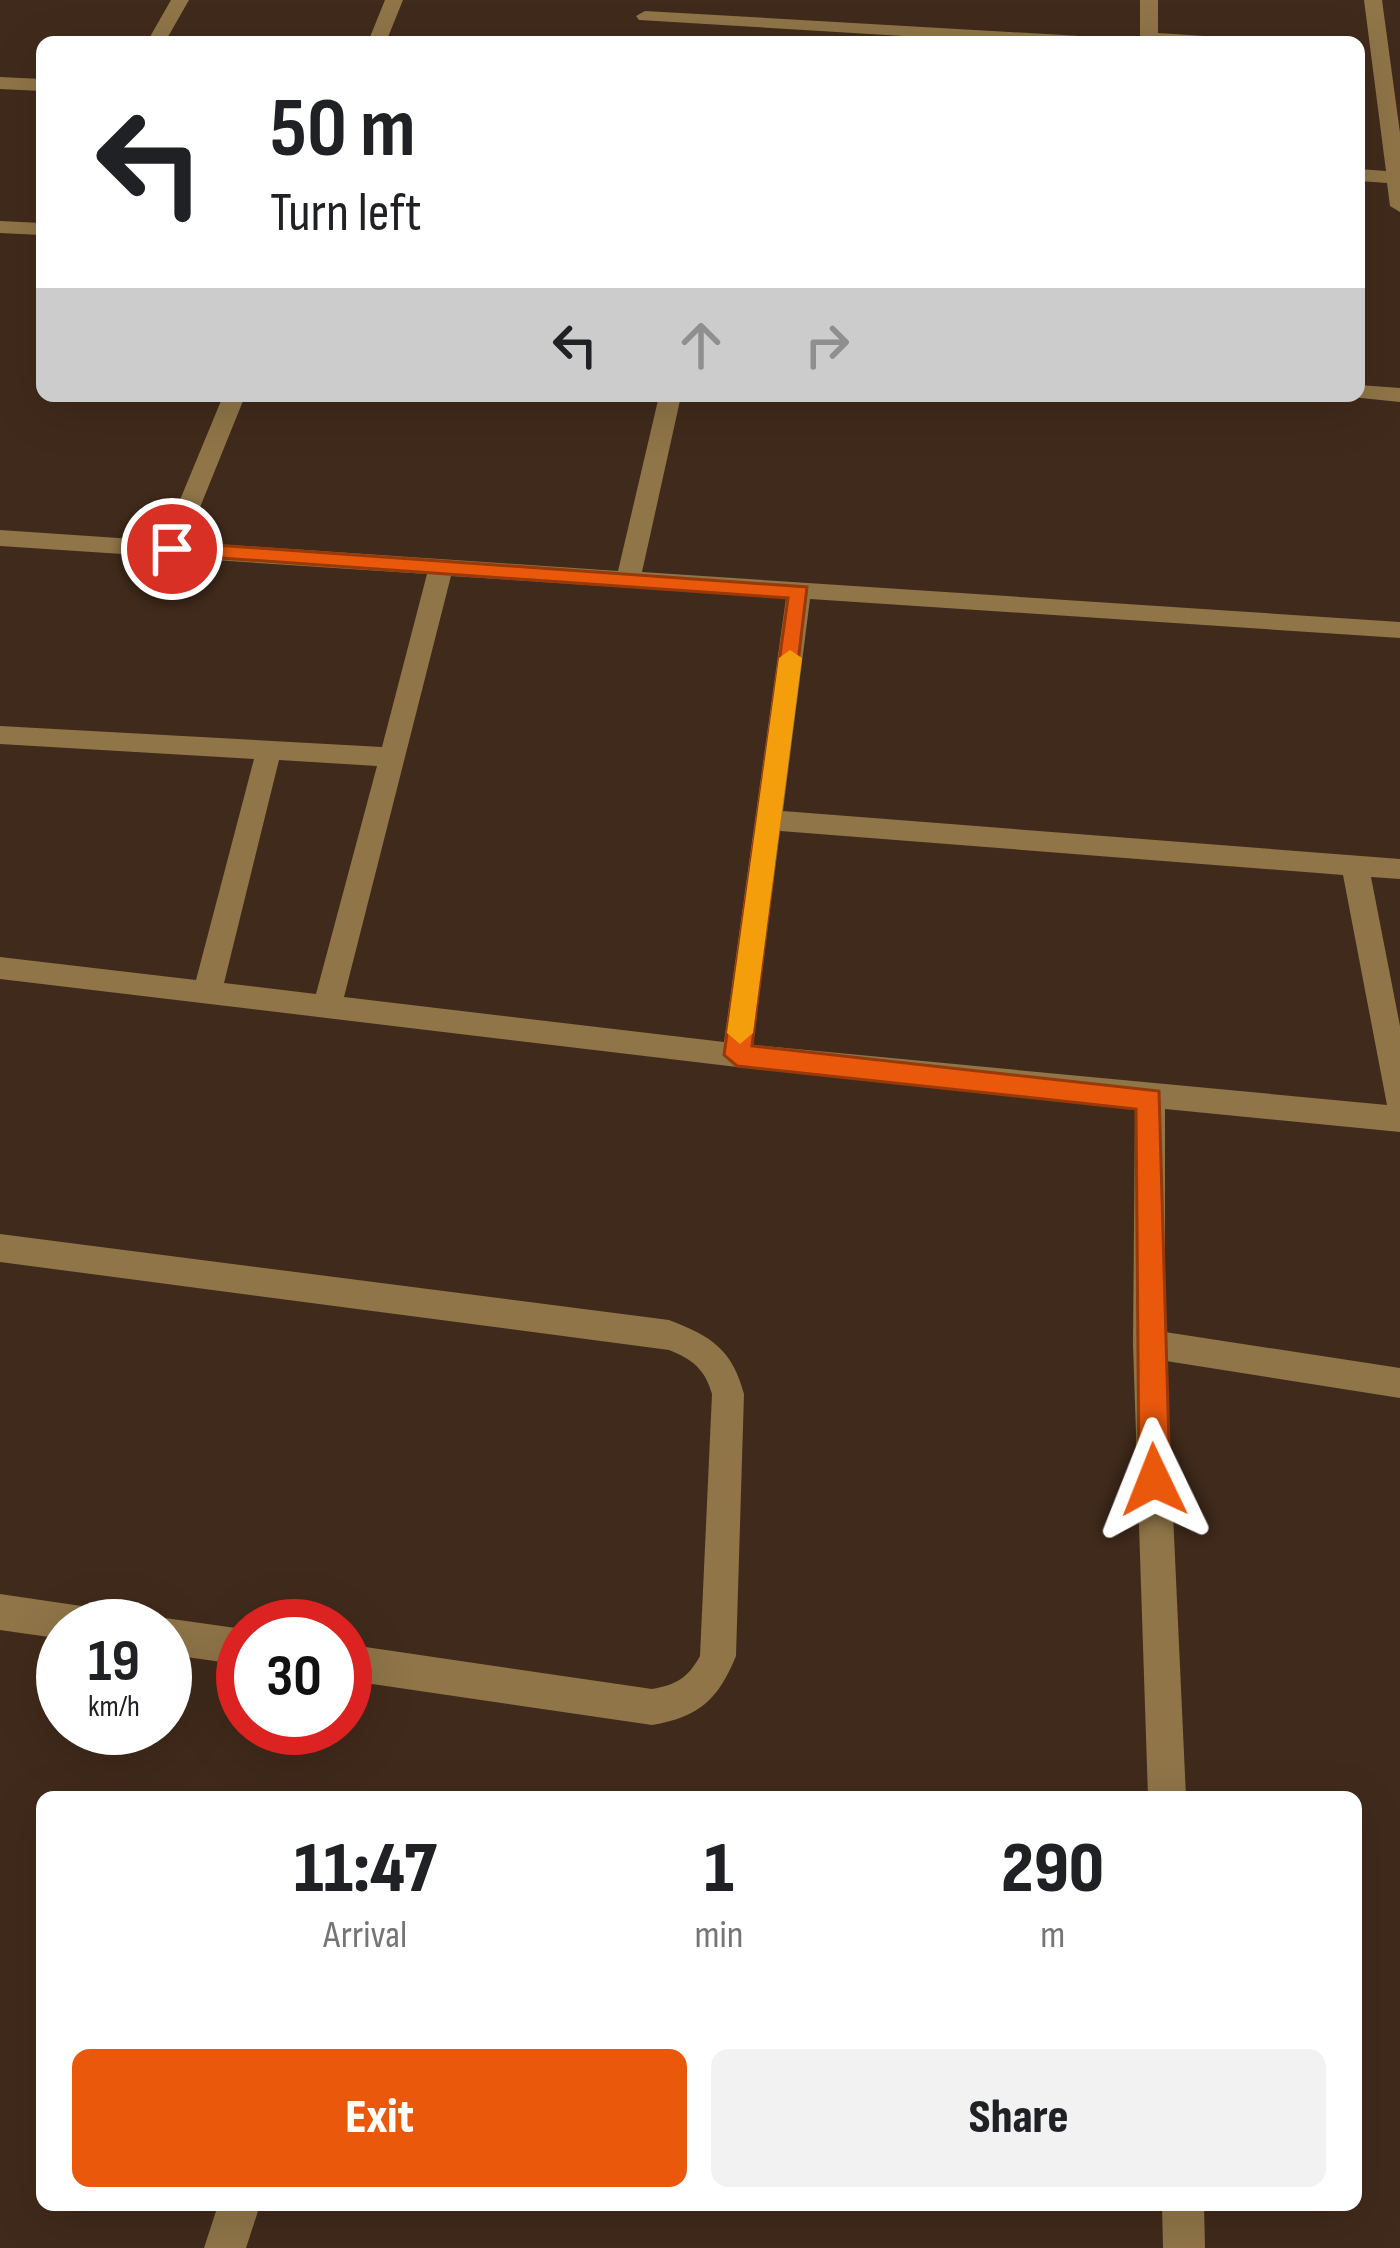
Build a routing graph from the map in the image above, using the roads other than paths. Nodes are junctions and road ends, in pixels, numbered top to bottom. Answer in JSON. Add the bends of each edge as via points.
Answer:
{"nodes":[{"id":1,"x":180,"y":0,"type":"edge"},
{"id":2,"x":394,"y":0,"type":"edge"},
{"id":3,"x":1149,"y":0,"type":"edge"},
{"id":4,"x":1373,"y":0,"type":"edge"},
{"id":5,"x":647,"y":8,"type":"edge"},
{"id":6,"x":159,"y":36,"type":"edge"},
{"id":7,"x":379,"y":36,"type":"edge"},
{"id":8,"x":1018,"y":36,"type":"edge"},
{"id":9,"x":1149,"y":36,"type":"edge"},
{"id":10,"x":1380,"y":56,"type":"edge"},
{"id":11,"x":0,"y":83,"type":"edge"},
{"id":12,"x":36,"y":85,"type":"edge"},
{"id":13,"x":1365,"y":175,"type":"edge"},
{"id":14,"x":1398,"y":178,"type":"edge"},
{"id":15,"x":1400,"y":206,"type":"edge"},
{"id":16,"x":0,"y":227,"type":"edge"},
{"id":17,"x":36,"y":230,"type":"edge"},
{"id":18,"x":1365,"y":392,"type":"edge"},
{"id":19,"x":1400,"y":395,"type":"edge"},
{"id":20,"x":232,"y":402,"type":"edge"},
{"id":21,"x":669,"y":402,"type":"edge"},
{"id":22,"x":0,"y":538,"type":"edge"},
{"id":23,"x":172,"y":549,"type":"junction"},
{"id":24,"x":441,"y":568,"type":"junction"},
{"id":25,"x":628,"y":580,"type":"junction"},
{"id":26,"x":800,"y":592,"type":"junction"},
{"id":27,"x":1400,"y":630,"type":"edge"},
{"id":28,"x":0,"y":736,"type":"edge"},
{"id":29,"x":269,"y":751,"type":"junction"},
{"id":30,"x":392,"y":757,"type":"junction"},
{"id":31,"x":769,"y":820,"type":"junction"},
{"id":32,"x":1355,"y":865,"type":"junction"},
{"id":33,"x":1400,"y":869,"type":"edge"},
{"id":34,"x":0,"y":968,"type":"edge"},
{"id":35,"x":206,"y":993,"type":"junction"},
{"id":36,"x":327,"y":1007,"type":"junction"},
{"id":37,"x":737,"y":1055,"type":"junction"},
{"id":38,"x":1150,"y":1099,"type":"junction"},
{"id":39,"x":1400,"y":1102,"type":"edge"},
{"id":40,"x":1400,"y":1119,"type":"edge"},
{"id":41,"x":0,"y":1248,"type":"edge"},
{"id":42,"x":1149,"y":1344,"type":"junction"},
{"id":43,"x":1400,"y":1383,"type":"edge"},
{"id":44,"x":0,"y":1612,"type":"edge"},
{"id":45,"x":36,"y":1617,"type":"edge"},
{"id":46,"x":372,"y":1666,"type":"edge"},
{"id":47,"x":1167,"y":1791,"type":"edge"},
{"id":48,"x":237,"y":2211,"type":"edge"},
{"id":49,"x":1183,"y":2211,"type":"edge"},
{"id":50,"x":225,"y":2248,"type":"edge"},
{"id":51,"x":1184,"y":2248,"type":"edge"}],
"edges":[{"from":1,"to":6,"type":"street"},
{"from":2,"to":7,"type":"street"},
{"from":3,"to":9,"type":"street"},
{"from":4,"to":10,"type":"street"},
{"from":5,"to":8,"type":"street"},
{"from":10,"to":14,"type":"street"},
{"from":11,"to":12,"type":"street"},
{"from":13,"to":14,"type":"street"},
{"from":14,"to":15,"type":"street"},
{"from":16,"to":17,"type":"street"},
{"from":18,"to":19,"type":"street"},
{"from":20,"to":23,"type":"street"},
{"from":21,"to":25,"type":"street"},
{"from":22,"to":23,"type":"street"},
{"from":23,"to":24,"type":"street"},
{"from":24,"to":25,"type":"street"},
{"from":24,"to":30,"type":"street"},
{"from":25,"to":26,"type":"street"},
{"from":26,"to":27,"type":"street"},
{"from":26,"to":31,"type":"street"},
{"from":28,"to":29,"type":"street"},
{"from":29,"to":30,"type":"street"},
{"from":29,"to":35,"type":"street"},
{"from":30,"to":36,"type":"street"},
{"from":31,"to":32,"type":"street"},
{"from":31,"to":37,"type":"street"},
{"from":32,"to":33,"type":"street"},
{"from":32,"to":39,"type":"street"},
{"from":34,"to":35,"type":"street"},
{"from":35,"to":36,"type":"street"},
{"from":36,"to":37,"type":"street"},
{"from":37,"to":38,"type":"street"},
{"from":38,"to":40,"type":"street"},
{"from":38,"to":42,"type":"street"},
{"from":41,"to":46,"type":"street","via":[[669,1335],[721,1364],[728,1394],[718,1656],[706,1688],[686,1702],[652,1707]]},
{"from":42,"to":43,"type":"street"},
{"from":42,"to":47,"type":"street"},
{"from":44,"to":45,"type":"street"},
{"from":48,"to":50,"type":"street"},
{"from":49,"to":51,"type":"street"}]}
